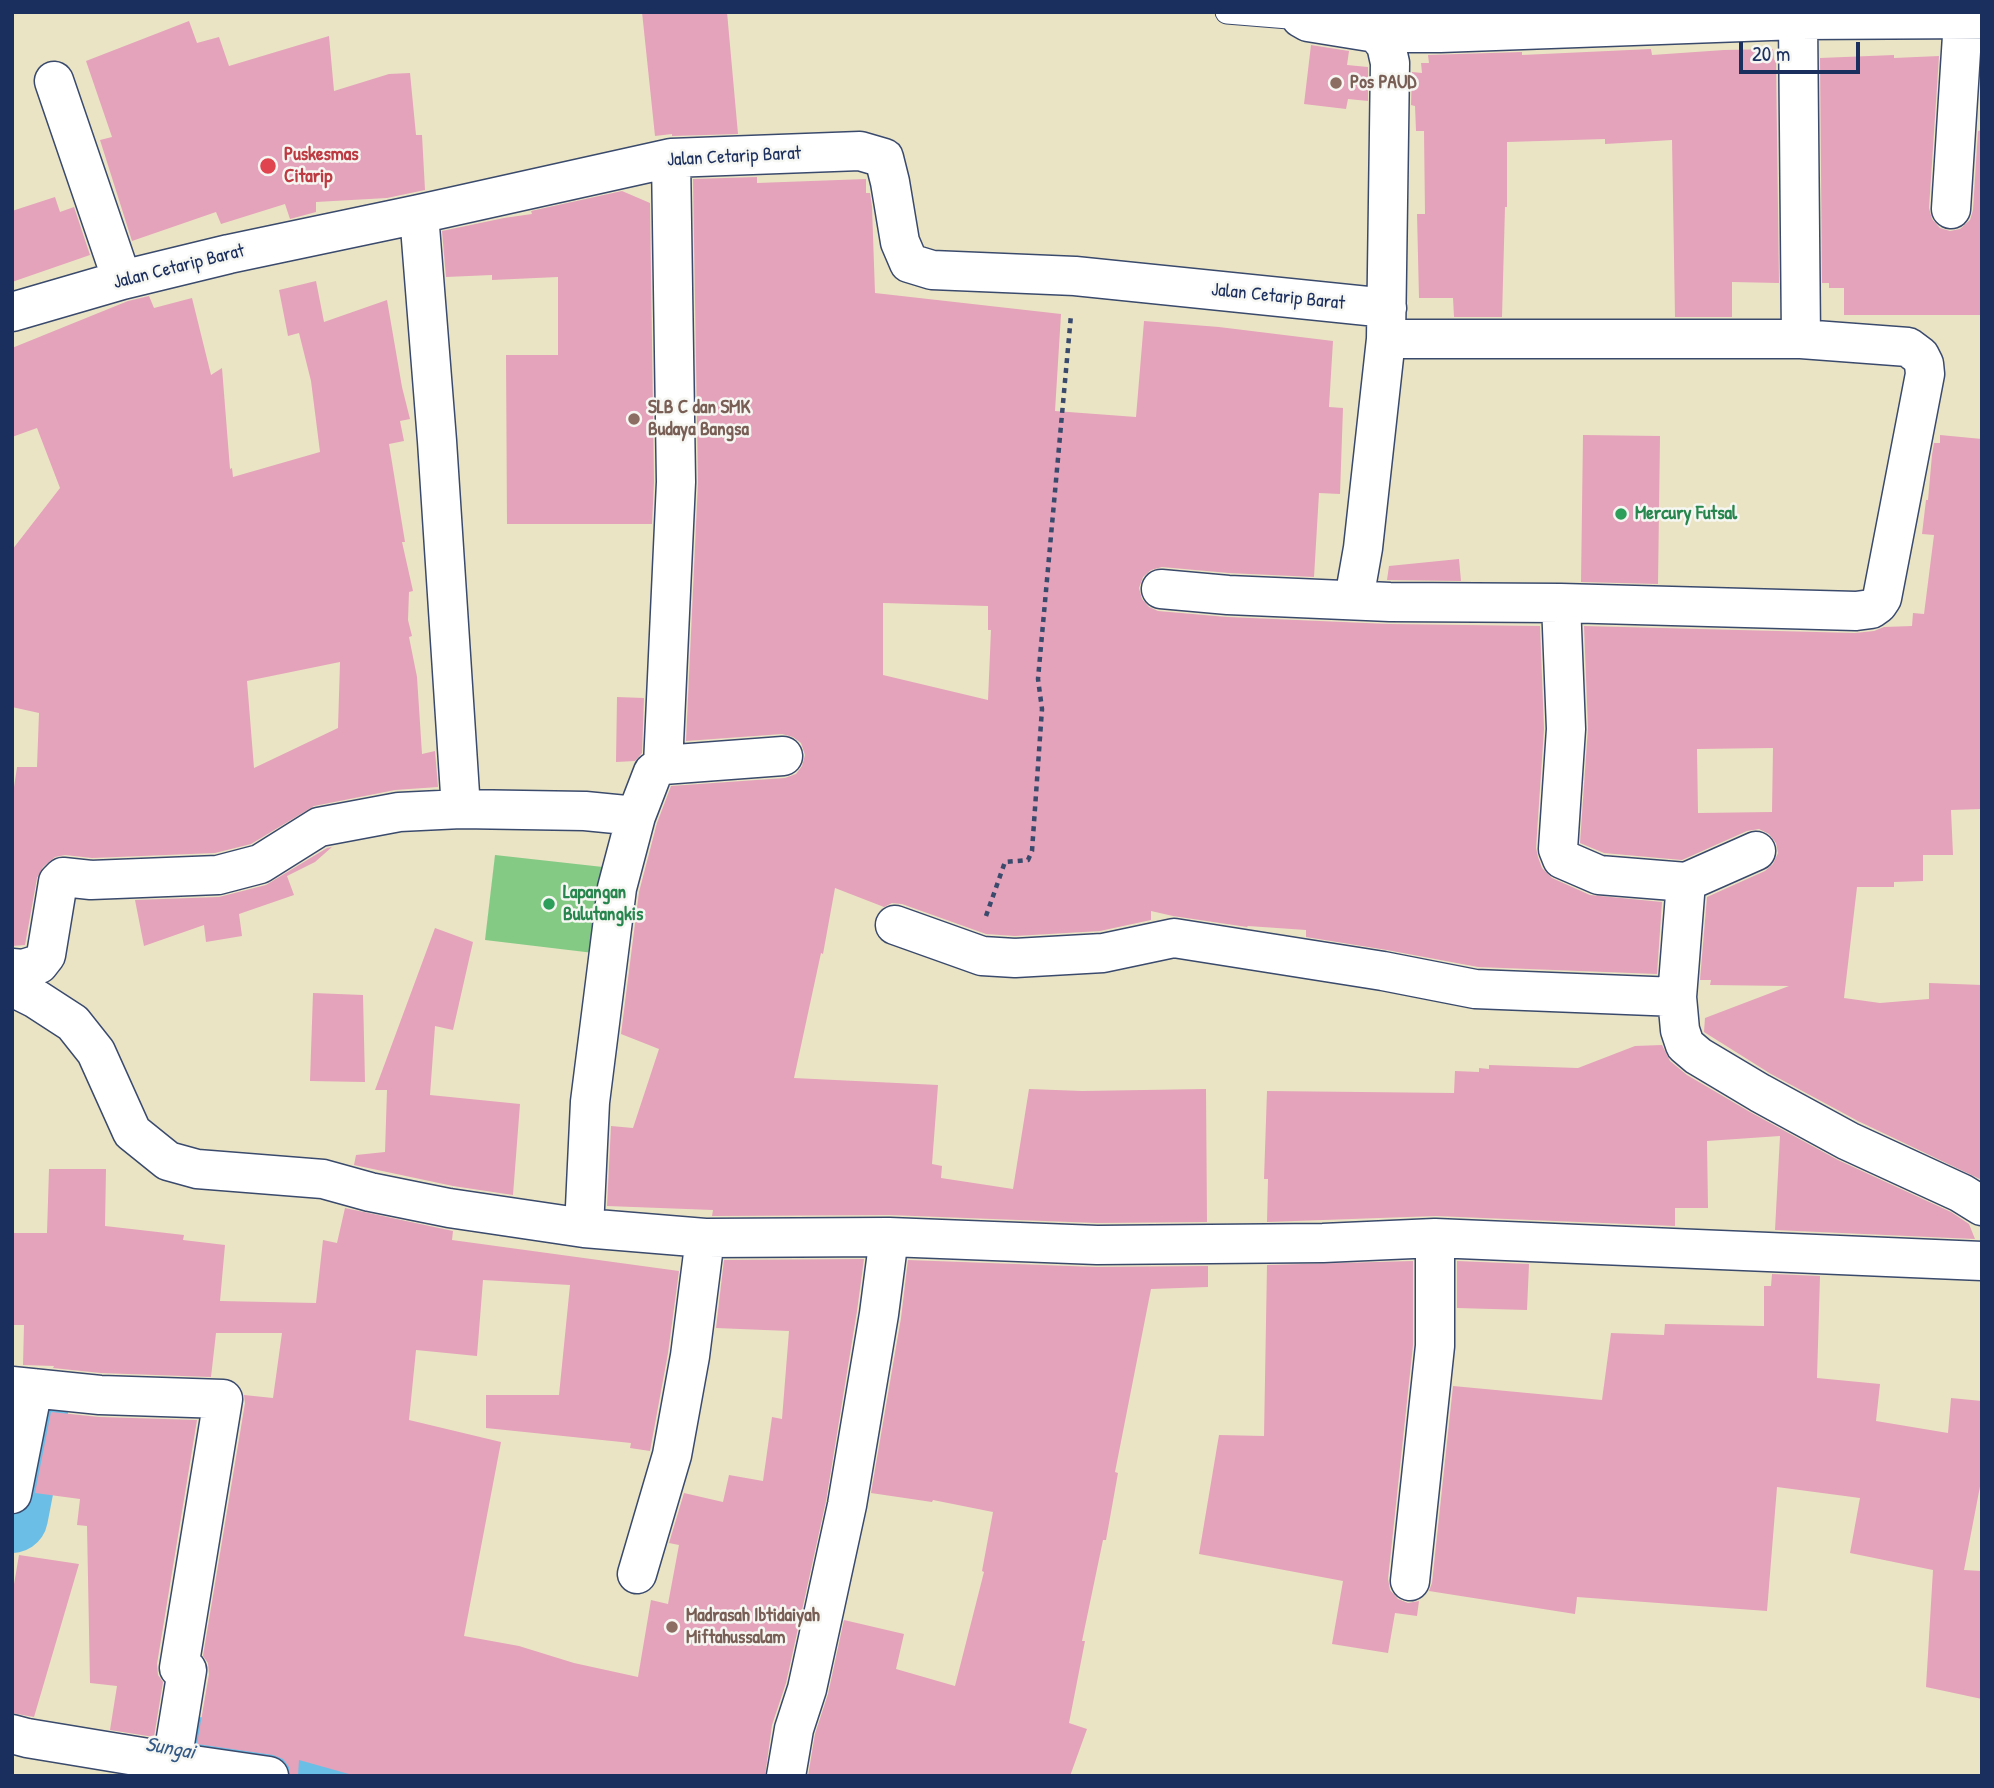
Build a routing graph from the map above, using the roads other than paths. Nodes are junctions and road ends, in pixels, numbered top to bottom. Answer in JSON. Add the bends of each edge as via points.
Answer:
{"nodes":[{"id":1,"x":1227,"y":12,"type":"edge"},
{"id":2,"x":1300,"y":15,"type":"edge"},
{"id":3,"x":1798,"y":20,"type":"junction"},
{"id":4,"x":1972,"y":20,"type":"edge"},
{"id":5,"x":1376,"y":33,"type":"junction"},
{"id":6,"x":54,"y":81,"type":"dead end"},
{"id":7,"x":671,"y":158,"type":"junction"},
{"id":8,"x":1951,"y":209,"type":"dead end"},
{"id":9,"x":419,"y":214,"type":"junction"},
{"id":10,"x":122,"y":280,"type":"junction"},
{"id":11,"x":12,"y":313,"type":"edge"},
{"id":12,"x":1387,"y":324,"type":"junction"},
{"id":13,"x":1801,"y":339,"type":"junction"},
{"id":14,"x":1161,"y":589,"type":"dead end"},
{"id":15,"x":1354,"y":599,"type":"junction"},
{"id":16,"x":1561,"y":603,"type":"junction"},
{"id":17,"x":783,"y":755,"type":"dead end"},
{"id":18,"x":663,"y":765,"type":"junction"},
{"id":19,"x":461,"y":809,"type":"junction"},
{"id":20,"x":636,"y":816,"type":"junction"},
{"id":21,"x":1756,"y":851,"type":"dead end"},
{"id":22,"x":1686,"y":882,"type":"junction"},
{"id":23,"x":895,"y":925,"type":"dead end"},
{"id":24,"x":12,"y":968,"type":"edge"},
{"id":25,"x":12,"y":987,"type":"edge"},
{"id":26,"x":1677,"y":997,"type":"junction"},
{"id":27,"x":1982,"y":1206,"type":"edge"},
{"id":28,"x":584,"y":1228,"type":"junction"},
{"id":29,"x":889,"y":1237,"type":"junction"},
{"id":30,"x":705,"y":1238,"type":"junction"},
{"id":31,"x":1435,"y":1238,"type":"junction"},
{"id":32,"x":1982,"y":1261,"type":"edge"},
{"id":33,"x":23,"y":1387,"type":"edge"},
{"id":34,"x":12,"y":1494,"type":"edge"},
{"id":35,"x":637,"y":1574,"type":"dead end"},
{"id":36,"x":1410,"y":1581,"type":"dead end"},
{"id":37,"x":12,"y":1734,"type":"edge"},
{"id":38,"x":173,"y":1754,"type":"junction"},
{"id":39,"x":270,"y":1776,"type":"edge"},
{"id":40,"x":786,"y":1776,"type":"edge"}],
"edges":[{"from":1,"to":2,"type":"lane"},
{"from":2,"to":5,"type":"street","via":[[1308,22]]},
{"from":3,"to":4,"type":"street"},
{"from":3,"to":5,"type":"street"},
{"from":3,"to":13,"type":"street"},
{"from":4,"to":8,"type":"street"},
{"from":5,"to":12,"type":"street","via":[[1386,45],[1390,63]]},
{"from":6,"to":10,"type":"street"},
{"from":7,"to":9,"type":"street","name":"Jalan Cetarip Barat"},
{"from":7,"to":12,"type":"street","name":"Jalan Cetarip Barat","via":[[860,151],[884,158],[900,242],[909,263],[932,270],[1075,276]]},
{"from":7,"to":18,"type":"street","via":[[676,482]]},
{"from":9,"to":10,"type":"street","name":"Jalan Cetarip Barat"},
{"from":9,"to":19,"type":"street"},
{"from":10,"to":11,"type":"street","name":"Jalan Cetarip Barat"},
{"from":12,"to":13,"type":"street","name":"Jalan Cetarip Barat"},
{"from":12,"to":15,"type":"street"},
{"from":13,"to":16,"type":"street","name":"Jalan Cetarip Barat","via":[[1908,347],[1924,364],[1878,604],[1856,611]]},
{"from":14,"to":15,"type":"street"},
{"from":15,"to":16,"type":"street"},
{"from":16,"to":22,"type":"street","via":[[1566,729],[1558,849],[1562,859],[1599,875]]},
{"from":17,"to":18,"type":"street"},
{"from":18,"to":20,"type":"street","via":[[653,772]]},
{"from":19,"to":20,"type":"street"},
{"from":19,"to":24,"type":"street","via":[[399,812],[319,827],[260,864],[218,875],[64,877],[58,881],[46,955],[39,964]]},
{"from":20,"to":28,"type":"street","via":[[617,888],[590,1102]]},
{"from":21,"to":22,"type":"street"},
{"from":22,"to":26,"type":"street"},
{"from":23,"to":26,"type":"street","via":[[982,956],[1103,953],[1174,938],[1475,989]]},
{"from":25,"to":28,"type":"street","via":[[73,1023],[96,1052],[132,1132],[168,1161],[197,1170],[323,1179],[449,1208]]},
{"from":26,"to":27,"type":"street","via":[[1682,1038],[1698,1056],[1847,1141]]},
{"from":28,"to":30,"type":"street"},
{"from":29,"to":30,"type":"street"},
{"from":29,"to":31,"type":"street","via":[[1097,1245]]},
{"from":29,"to":40,"type":"street","via":[[847,1505]]},
{"from":30,"to":35,"type":"street","via":[[672,1455]]},
{"from":31,"to":32,"type":"street"},
{"from":31,"to":36,"type":"street","via":[[1435,1346]]},
{"from":33,"to":34,"type":"street"},
{"from":33,"to":38,"type":"street","via":[[223,1399],[180,1668],[187,1670]]},
{"from":37,"to":38,"type":"street"},
{"from":38,"to":39,"type":"street"}]}
